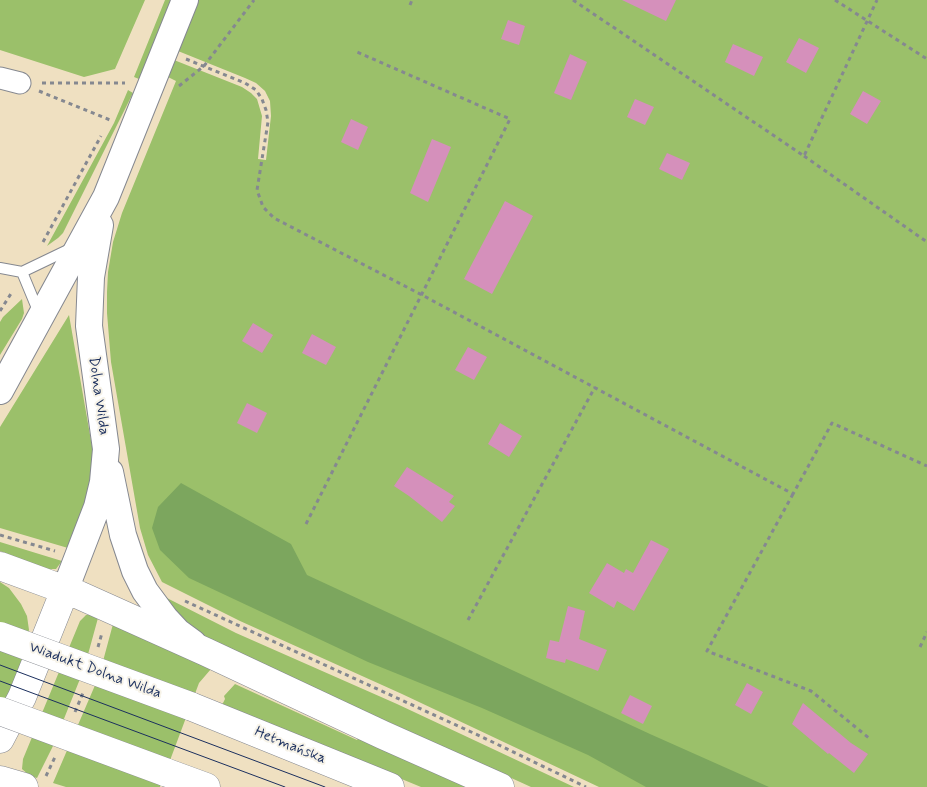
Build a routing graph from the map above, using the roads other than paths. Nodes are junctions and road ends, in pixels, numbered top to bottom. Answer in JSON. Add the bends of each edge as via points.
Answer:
{"nodes":[{"id":1,"x":185,"y":0,"type":"edge"},
{"id":2,"x":106,"y":197,"type":"junction"},
{"id":3,"x":82,"y":243,"type":"junction"},
{"id":4,"x":0,"y":268,"type":"edge"},
{"id":5,"x":22,"y":272,"type":"junction"},
{"id":6,"x":41,"y":318,"type":"junction"},
{"id":7,"x":0,"y":391,"type":"edge"},
{"id":8,"x":106,"y":450,"type":"junction"},
{"id":9,"x":0,"y":566,"type":"edge"},
{"id":10,"x":65,"y":590,"type":"junction"},
{"id":11,"x":0,"y":636,"type":"edge"},
{"id":12,"x":206,"y":652,"type":"junction"},
{"id":13,"x":190,"y":706,"type":"joint"},
{"id":14,"x":0,"y":711,"type":"edge"},
{"id":15,"x":0,"y":739,"type":"edge"},
{"id":16,"x":0,"y":780,"type":"edge"},
{"id":17,"x":34,"y":784,"type":"edge"},
{"id":18,"x":206,"y":787,"type":"edge"},
{"id":19,"x":390,"y":787,"type":"edge"},
{"id":20,"x":500,"y":787,"type":"edge"}],
"edges":[{"from":1,"to":2,"type":"street","name":"Dolna Wilda","via":[[164,50],[136,91]]},
{"from":2,"to":3,"type":"street","name":"Dolna Wilda"},
{"from":2,"to":8,"type":"street","name":"Dolna Wilda","via":[[91,278],[88,326]]},
{"from":3,"to":5,"type":"lane"},
{"from":3,"to":6,"type":"street","name":"Dolna Wilda"},
{"from":4,"to":5,"type":"lane"},
{"from":5,"to":6,"type":"lane"},
{"from":6,"to":7,"type":"street","name":"Dolna Wilda"},
{"from":8,"to":10,"type":"street","name":"Dolna Wilda","via":[[101,494]]},
{"from":8,"to":12,"type":"street","via":[[122,535],[138,578],[165,618]]},
{"from":9,"to":10,"type":"main road"},
{"from":10,"to":12,"type":"main road"},
{"from":10,"to":15,"type":"main road","via":[[22,697]]},
{"from":11,"to":13,"type":"main road","name":"Wiadukt Dolna Wilda","bridge":true},
{"from":12,"to":20,"type":"main road"},
{"from":13,"to":19,"type":"main road","name":"Hetmańska"},
{"from":14,"to":18,"type":"main road","bridge":true},
{"from":16,"to":17,"type":"main road"}]}
